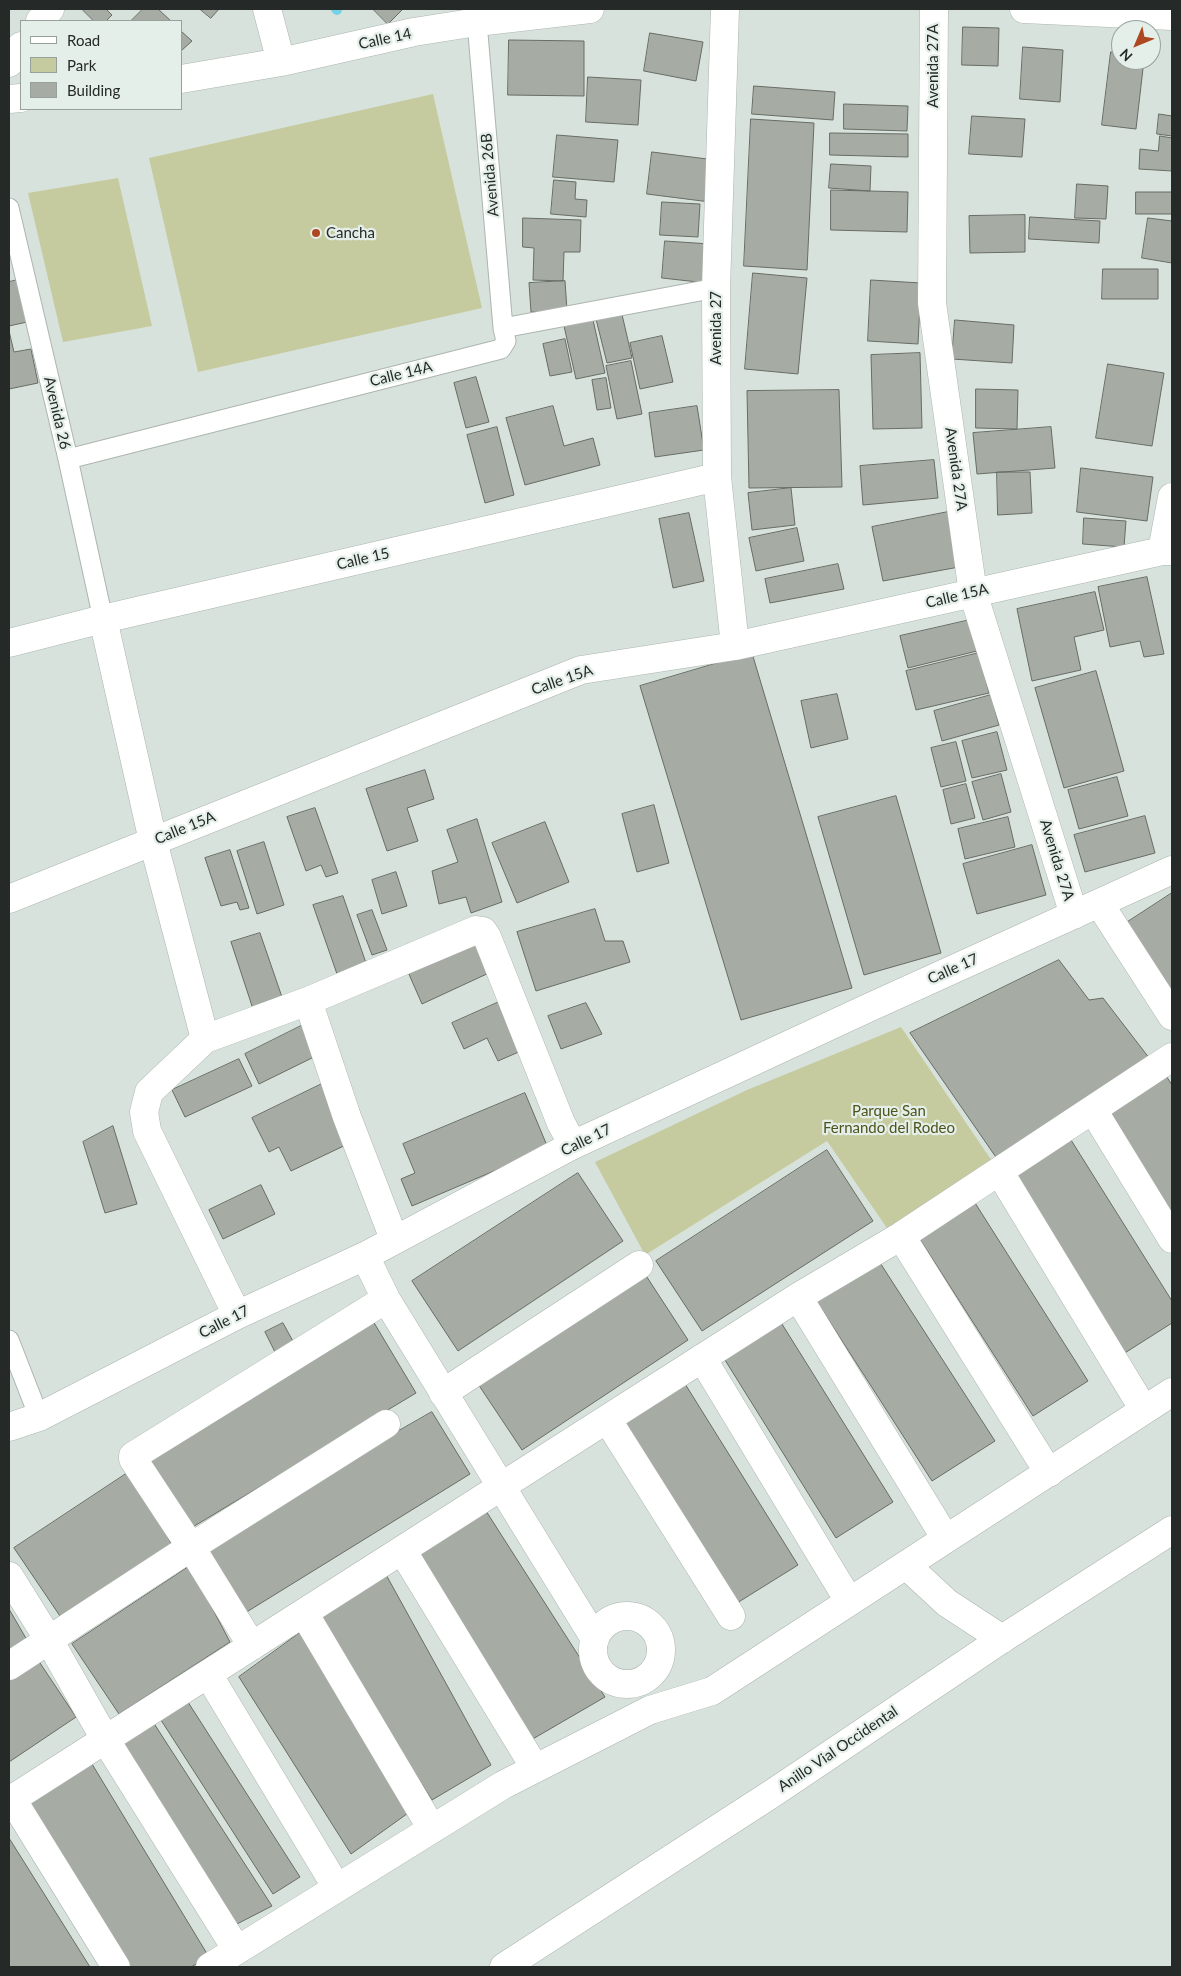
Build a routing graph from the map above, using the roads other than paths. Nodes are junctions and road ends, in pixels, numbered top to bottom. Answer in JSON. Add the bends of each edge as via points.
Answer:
{"nodes":[{"id":1,"x":50,"y":9,"type":"edge"},
{"id":2,"x":267,"y":9,"type":"edge"},
{"id":3,"x":434,"y":9,"type":"edge"},
{"id":4,"x":590,"y":9,"type":"edge"},
{"id":5,"x":725,"y":9,"type":"edge"},
{"id":6,"x":934,"y":9,"type":"edge"},
{"id":7,"x":1024,"y":9,"type":"edge"},
{"id":8,"x":1172,"y":16,"type":"edge"},
{"id":9,"x":41,"y":20,"type":"edge"},
{"id":10,"x":477,"y":22,"type":"junction"},
{"id":11,"x":414,"y":32,"type":"junction"},
{"id":12,"x":20,"y":47,"type":"edge"},
{"id":13,"x":9,"y":62,"type":"edge"},
{"id":14,"x":281,"y":62,"type":"junction"},
{"id":15,"x":182,"y":79,"type":"edge"},
{"id":16,"x":9,"y":208,"type":"edge"},
{"id":17,"x":716,"y":288,"type":"junction"},
{"id":18,"x":503,"y":328,"type":"junction"},
{"id":19,"x":68,"y":459,"type":"junction"},
{"id":20,"x":717,"y":478,"type":"junction"},
{"id":21,"x":1172,"y":498,"type":"edge"},
{"id":22,"x":1167,"y":551,"type":"edge"},
{"id":23,"x":973,"y":593,"type":"junction"},
{"id":24,"x":103,"y":619,"type":"junction"},
{"id":25,"x":9,"y":643,"type":"edge"},
{"id":26,"x":735,"y":646,"type":"junction"},
{"id":27,"x":153,"y":842,"type":"junction"},
{"id":28,"x":1172,"y":870,"type":"edge"},
{"id":29,"x":9,"y":898,"type":"edge"},
{"id":30,"x":1100,"y":903,"type":"junction"},
{"id":31,"x":1074,"y":914,"type":"junction"},
{"id":32,"x":308,"y":1001,"type":"junction"},
{"id":33,"x":1172,"y":1016,"type":"edge"},
{"id":34,"x":205,"y":1039,"type":"junction"},
{"id":35,"x":1172,"y":1057,"type":"edge"},
{"id":36,"x":1092,"y":1110,"type":"junction"},
{"id":37,"x":574,"y":1145,"type":"junction"},
{"id":38,"x":999,"y":1171,"type":"junction"},
{"id":39,"x":901,"y":1236,"type":"junction"},
{"id":40,"x":1172,"y":1238,"type":"edge"},
{"id":41,"x":394,"y":1239,"type":"junction"},
{"id":42,"x":364,"y":1256,"type":"junction"},
{"id":43,"x":640,"y":1265,"type":"dead end"},
{"id":44,"x":798,"y":1297,"type":"junction"},
{"id":45,"x":386,"y":1299,"type":"junction"},
{"id":46,"x":237,"y":1315,"type":"junction"},
{"id":47,"x":9,"y":1340,"type":"edge"},
{"id":48,"x":702,"y":1358,"type":"junction"},
{"id":49,"x":443,"y":1392,"type":"junction"},
{"id":50,"x":1172,"y":1392,"type":"edge"},
{"id":51,"x":1144,"y":1410,"type":"junction"},
{"id":52,"x":39,"y":1417,"type":"junction"},
{"id":53,"x":607,"y":1419,"type":"junction"},
{"id":54,"x":386,"y":1424,"type":"dead end"},
{"id":55,"x":9,"y":1427,"type":"edge"},
{"id":56,"x":1048,"y":1473,"type":"junction"},
{"id":57,"x":501,"y":1486,"type":"junction"},
{"id":58,"x":1172,"y":1530,"type":"edge"},
{"id":59,"x":946,"y":1539,"type":"junction"},
{"id":60,"x":191,"y":1547,"type":"junction"},
{"id":61,"x":402,"y":1550,"type":"junction"},
{"id":62,"x":906,"y":1565,"type":"junction"},
{"id":63,"x":9,"y":1576,"type":"edge"},
{"id":64,"x":849,"y":1601,"type":"junction"},
{"id":65,"x":304,"y":1613,"type":"junction"},
{"id":66,"x":731,"y":1616,"type":"dead end"},
{"id":67,"x":595,"y":1639,"type":"dead end"},
{"id":68,"x":1002,"y":1639,"type":"junction"},
{"id":69,"x":49,"y":1640,"type":"junction"},
{"id":70,"x":252,"y":1646,"type":"junction"},
{"id":71,"x":9,"y":1666,"type":"edge"},
{"id":72,"x":208,"y":1674,"type":"junction"},
{"id":73,"x":105,"y":1739,"type":"junction"},
{"id":74,"x":534,"y":1768,"type":"junction"},
{"id":75,"x":10,"y":1800,"type":"edge"},
{"id":76,"x":432,"y":1829,"type":"junction"},
{"id":77,"x":337,"y":1888,"type":"junction"},
{"id":78,"x":237,"y":1950,"type":"junction"},
{"id":79,"x":116,"y":1967,"type":"edge"},
{"id":80,"x":210,"y":1967,"type":"edge"},
{"id":81,"x":504,"y":1967,"type":"edge"}],
"edges":[{"from":1,"to":9,"type":"main road"},
{"from":2,"to":14,"type":"main road"},
{"from":3,"to":11,"type":"main road"},
{"from":4,"to":10,"type":"main road","name":"Calle 14"},
{"from":5,"to":17,"type":"main road","name":"Avenida 27"},
{"from":6,"to":23,"type":"main road","name":"Avenida 27A","via":[[932,303]]},
{"from":7,"to":8,"type":"main road"},
{"from":10,"to":11,"type":"main road","name":"Calle 14"},
{"from":10,"to":18,"type":"lane","name":"Avenida 26B"},
{"from":11,"to":14,"type":"main road","name":"Calle 14"},
{"from":12,"to":13,"type":"main road"},
{"from":14,"to":15,"type":"main road","name":"Calle 14"},
{"from":16,"to":19,"type":"lane","name":"Avenida 26"},
{"from":17,"to":18,"type":"lane"},
{"from":17,"to":20,"type":"main road","name":"Avenida 27"},
{"from":18,"to":19,"type":"lane","name":"Calle 14A","via":[[506,342],[501,349]]},
{"from":19,"to":24,"type":"lane","name":"Avenida 26"},
{"from":20,"to":24,"type":"main road","name":"Calle 15"},
{"from":20,"to":26,"type":"main road","name":"Avenida 27"},
{"from":21,"to":22,"type":"main road"},
{"from":22,"to":23,"type":"main road","name":"Calle 15A"},
{"from":23,"to":26,"type":"main road","name":"Calle 15A"},
{"from":23,"to":31,"type":"main road","name":"Avenida 27A"},
{"from":24,"to":25,"type":"main road","name":"Calle 15"},
{"from":24,"to":27,"type":"main road"},
{"from":26,"to":27,"type":"main road","name":"Calle 15A","via":[[581,670]]},
{"from":27,"to":29,"type":"main road","name":"Calle 15A"},
{"from":27,"to":34,"type":"main road"},
{"from":28,"to":30,"type":"main road","name":"Calle 17"},
{"from":30,"to":31,"type":"main road","name":"Calle 17"},
{"from":30,"to":33,"type":"main road"},
{"from":31,"to":37,"type":"main road","name":"Calle 17"},
{"from":32,"to":34,"type":"main road"},
{"from":32,"to":37,"type":"main road","via":[[476,930],[483,932],[560,1123]]},
{"from":32,"to":41,"type":"main road"},
{"from":34,"to":46,"type":"main road","via":[[149,1092],[144,1112],[147,1131]]},
{"from":35,"to":36,"type":"main road"},
{"from":36,"to":38,"type":"main road"},
{"from":36,"to":40,"type":"main road"},
{"from":37,"to":41,"type":"main road","name":"Calle 17"},
{"from":38,"to":39,"type":"main road"},
{"from":38,"to":51,"type":"main road"},
{"from":39,"to":44,"type":"main road"},
{"from":39,"to":56,"type":"main road"},
{"from":41,"to":42,"type":"main road","name":"Calle 17"},
{"from":42,"to":45,"type":"main road"},
{"from":42,"to":46,"type":"main road","name":"Calle 17"},
{"from":43,"to":49,"type":"main road"},
{"from":44,"to":48,"type":"main road"},
{"from":44,"to":59,"type":"main road"},
{"from":45,"to":49,"type":"main road"},
{"from":45,"to":60,"type":"main road","via":[[133,1456]]},
{"from":46,"to":52,"type":"main road","name":"Calle 17"},
{"from":47,"to":52,"type":"lane"},
{"from":48,"to":53,"type":"main road"},
{"from":48,"to":64,"type":"main road"},
{"from":49,"to":57,"type":"main road"},
{"from":50,"to":51,"type":"main road"},
{"from":51,"to":56,"type":"main road"},
{"from":52,"to":55,"type":"main road","name":"Calle 17"},
{"from":53,"to":57,"type":"main road"},
{"from":53,"to":66,"type":"main road"},
{"from":54,"to":60,"type":"main road"},
{"from":56,"to":59,"type":"main road"},
{"from":57,"to":61,"type":"main road"},
{"from":57,"to":67,"type":"main road"},
{"from":58,"to":68,"type":"main road","name":"Anillo Vial Occidental"},
{"from":59,"to":62,"type":"main road"},
{"from":60,"to":69,"type":"main road"},
{"from":60,"to":70,"type":"main road"},
{"from":61,"to":65,"type":"main road"},
{"from":61,"to":74,"type":"main road"},
{"from":62,"to":64,"type":"main road"},
{"from":62,"to":68,"type":"main road","via":[[947,1603]]},
{"from":63,"to":69,"type":"main road"},
{"from":64,"to":74,"type":"main road","via":[[712,1691],[650,1710]]},
{"from":65,"to":70,"type":"main road"},
{"from":65,"to":76,"type":"main road"},
{"from":68,"to":81,"type":"main road","name":"Anillo Vial Occidental","via":[[773,1793]]},
{"from":69,"to":71,"type":"main road"},
{"from":69,"to":73,"type":"main road"},
{"from":70,"to":72,"type":"main road"},
{"from":72,"to":73,"type":"main road"},
{"from":72,"to":77,"type":"main road"},
{"from":73,"to":75,"type":"main road"},
{"from":73,"to":78,"type":"main road"},
{"from":74,"to":76,"type":"main road"},
{"from":75,"to":79,"type":"main road"},
{"from":76,"to":77,"type":"main road"},
{"from":77,"to":78,"type":"main road"},
{"from":78,"to":80,"type":"main road"}]}
